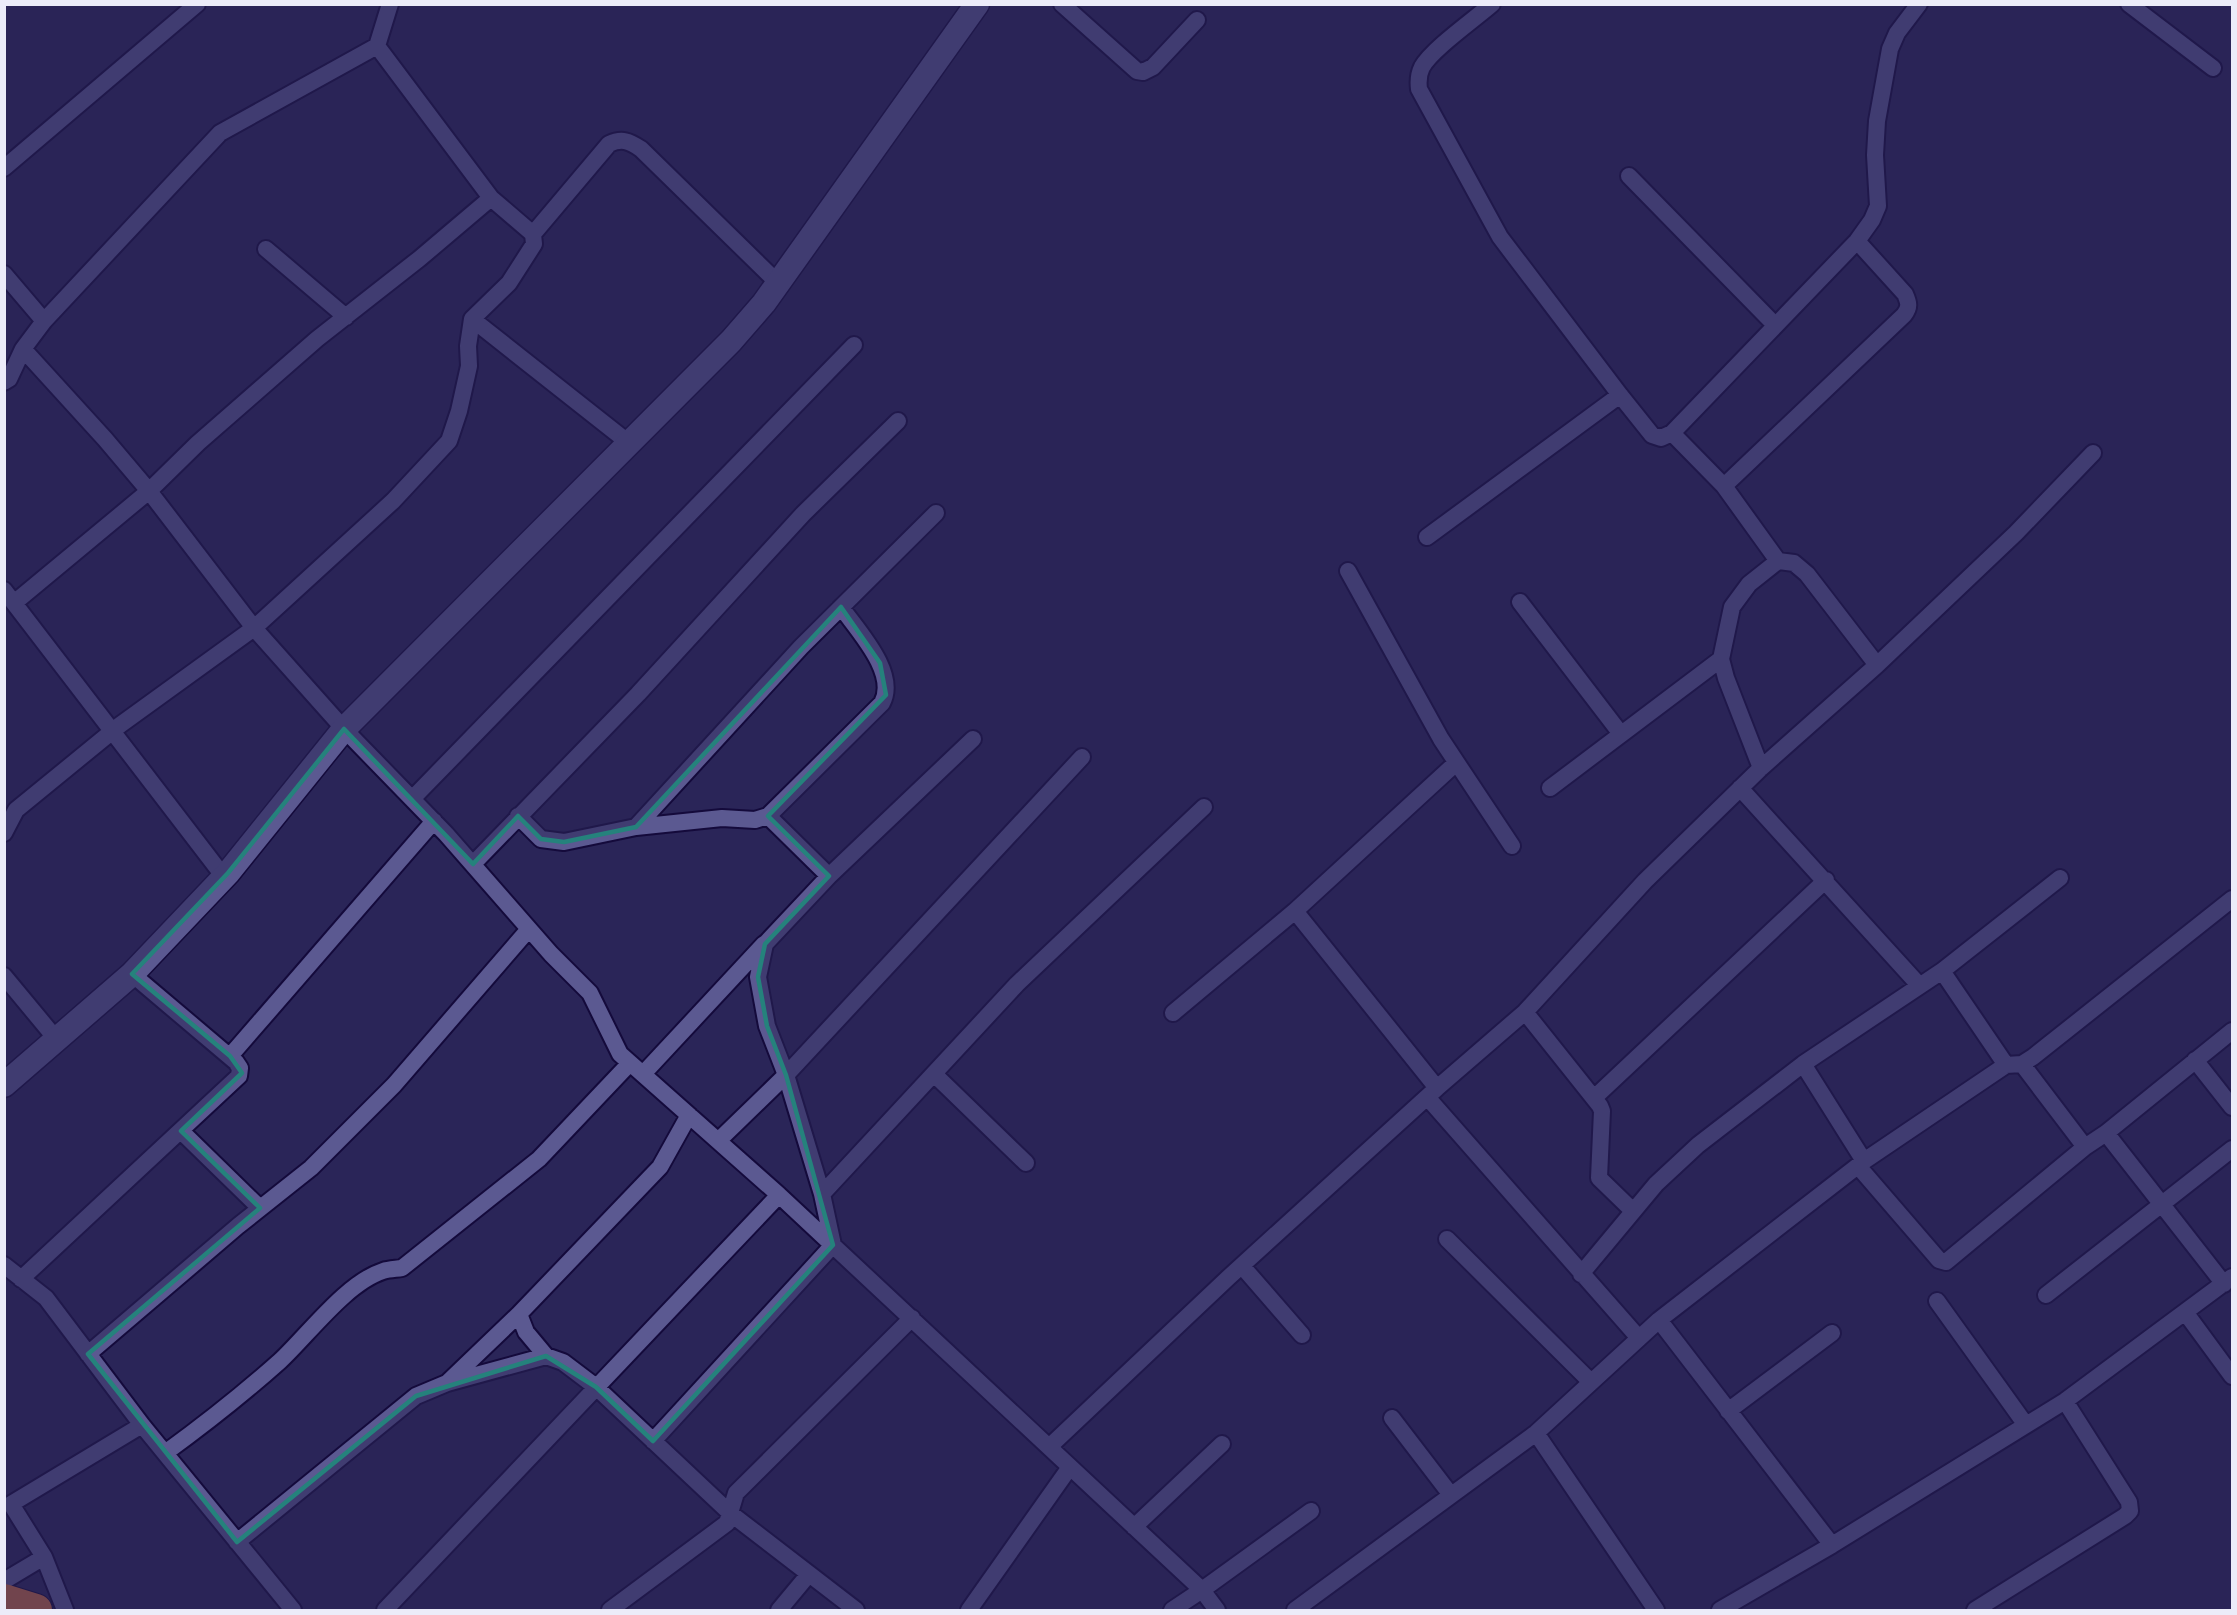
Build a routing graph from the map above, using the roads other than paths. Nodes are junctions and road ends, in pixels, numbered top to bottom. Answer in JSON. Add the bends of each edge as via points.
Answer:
{"nodes":[{"id":1,"x":197,"y":4,"type":"edge"},
{"id":2,"x":390,"y":4,"type":"edge"},
{"id":3,"x":977,"y":4,"type":"edge"},
{"id":4,"x":1062,"y":4,"type":"edge"},
{"id":5,"x":1492,"y":4,"type":"edge"},
{"id":6,"x":1919,"y":4,"type":"edge"},
{"id":7,"x":2129,"y":4,"type":"edge"},
{"id":8,"x":1197,"y":20,"type":"dead end"},
{"id":9,"x":377,"y":46,"type":"junction"},
{"id":10,"x":2213,"y":68,"type":"dead end"},
{"id":11,"x":4,"y":168,"type":"edge"},
{"id":12,"x":1629,"y":177,"type":"dead end"},
{"id":13,"x":491,"y":198,"type":"junction"},
{"id":14,"x":533,"y":234,"type":"junction"},
{"id":15,"x":1857,"y":241,"type":"junction"},
{"id":16,"x":266,"y":249,"type":"dead end"},
{"id":17,"x":4,"y":274,"type":"edge"},
{"id":18,"x":778,"y":283,"type":"junction"},
{"id":19,"x":346,"y":317,"type":"junction"},
{"id":20,"x":472,"y":319,"type":"junction"},
{"id":21,"x":44,"y":321,"type":"junction"},
{"id":22,"x":1775,"y":325,"type":"junction"},
{"id":23,"x":854,"y":345,"type":"dead end"},
{"id":24,"x":23,"y":350,"type":"junction"},
{"id":25,"x":4,"y":382,"type":"edge"},
{"id":26,"x":1620,"y":395,"type":"junction"},
{"id":27,"x":898,"y":421,"type":"dead end"},
{"id":28,"x":1672,"y":433,"type":"junction"},
{"id":29,"x":629,"y":443,"type":"junction"},
{"id":30,"x":2092,"y":453,"type":"dead end"},
{"id":31,"x":1724,"y":486,"type":"junction"},
{"id":32,"x":149,"y":491,"type":"junction"},
{"id":33,"x":936,"y":513,"type":"dead end"},
{"id":34,"x":1427,"y":537,"type":"dead end"},
{"id":35,"x":1778,"y":561,"type":"junction"},
{"id":36,"x":1348,"y":571,"type":"dead end"},
{"id":37,"x":9,"y":597,"type":"edge"},
{"id":38,"x":1521,"y":602,"type":"dead end"},
{"id":39,"x":841,"y":607,"type":"junction"},
{"id":40,"x":254,"y":628,"type":"junction"},
{"id":41,"x":1721,"y":659,"type":"junction"},
{"id":42,"x":1877,"y":665,"type":"junction"},
{"id":43,"x":344,"y":729,"type":"junction"},
{"id":44,"x":113,"y":730,"type":"junction"},
{"id":45,"x":1621,"y":734,"type":"junction"},
{"id":46,"x":973,"y":739,"type":"dead end"},
{"id":47,"x":1082,"y":757,"type":"dead end"},
{"id":48,"x":1456,"y":763,"type":"junction"},
{"id":49,"x":1761,"y":768,"type":"junction"},
{"id":50,"x":1550,"y":788,"type":"dead end"},
{"id":51,"x":1740,"y":788,"type":"junction"},
{"id":52,"x":412,"y":799,"type":"junction"},
{"id":53,"x":1204,"y":807,"type":"dead end"},
{"id":54,"x":518,"y":816,"type":"junction"},
{"id":55,"x":768,"y":816,"type":"junction"},
{"id":56,"x":434,"y":821,"type":"junction"},
{"id":57,"x":636,"y":827,"type":"junction"},
{"id":58,"x":4,"y":833,"type":"edge"},
{"id":59,"x":1512,"y":846,"type":"dead end"},
{"id":60,"x":473,"y":864,"type":"junction"},
{"id":61,"x":829,"y":876,"type":"junction"},
{"id":62,"x":224,"y":877,"type":"junction"},
{"id":63,"x":2060,"y":878,"type":"dead end"},
{"id":64,"x":1826,"y":880,"type":"junction"},
{"id":65,"x":2232,"y":899,"type":"edge"},
{"id":66,"x":1295,"y":911,"type":"junction"},
{"id":67,"x":529,"y":929,"type":"junction"},
{"id":68,"x":765,"y":944,"type":"junction"},
{"id":69,"x":1942,"y":971,"type":"junction"},
{"id":70,"x":132,"y":974,"type":"junction"},
{"id":71,"x":4,"y":976,"type":"edge"},
{"id":72,"x":1919,"y":985,"type":"junction"},
{"id":73,"x":1173,"y":1012,"type":"dead end"},
{"id":74,"x":1525,"y":1012,"type":"junction"},
{"id":75,"x":2232,"y":1031,"type":"edge"},
{"id":76,"x":57,"y":1040,"type":"junction"},
{"id":77,"x":230,"y":1056,"type":"junction"},
{"id":78,"x":2195,"y":1060,"type":"junction"},
{"id":79,"x":630,"y":1063,"type":"junction"},
{"id":80,"x":1803,"y":1064,"type":"junction"},
{"id":81,"x":2014,"y":1065,"type":"junction"},
{"id":82,"x":643,"y":1074,"type":"junction"},
{"id":83,"x":933,"y":1074,"type":"junction"},
{"id":84,"x":786,"y":1075,"type":"junction"},
{"id":85,"x":4,"y":1085,"type":"edge"},
{"id":86,"x":1432,"y":1092,"type":"junction"},
{"id":87,"x":1594,"y":1098,"type":"junction"},
{"id":88,"x":2232,"y":1107,"type":"edge"},
{"id":89,"x":689,"y":1115,"type":"junction"},
{"id":90,"x":181,"y":1131,"type":"junction"},
{"id":91,"x":2106,"y":1133,"type":"junction"},
{"id":92,"x":718,"y":1141,"type":"junction"},
{"id":93,"x":2085,"y":1148,"type":"junction"},
{"id":94,"x":2232,"y":1149,"type":"edge"},
{"id":95,"x":1026,"y":1163,"type":"dead end"},
{"id":96,"x":1861,"y":1163,"type":"junction"},
{"id":97,"x":822,"y":1194,"type":"junction"},
{"id":98,"x":779,"y":1195,"type":"junction"},
{"id":99,"x":2162,"y":1204,"type":"junction"},
{"id":100,"x":260,"y":1208,"type":"junction"},
{"id":101,"x":1633,"y":1211,"type":"junction"},
{"id":102,"x":1447,"y":1239,"type":"dead end"},
{"id":103,"x":833,"y":1245,"type":"junction"},
{"id":104,"x":4,"y":1265,"type":"edge"},
{"id":105,"x":1242,"y":1266,"type":"junction"},
{"id":106,"x":1581,"y":1274,"type":"junction"},
{"id":107,"x":21,"y":1279,"type":"junction"},
{"id":108,"x":2228,"y":1280,"type":"edge"},
{"id":109,"x":2046,"y":1295,"type":"dead end"},
{"id":110,"x":1937,"y":1301,"type":"dead end"},
{"id":111,"x":2185,"y":1312,"type":"junction"},
{"id":112,"x":519,"y":1314,"type":"junction"},
{"id":113,"x":912,"y":1318,"type":"junction"},
{"id":114,"x":1659,"y":1320,"type":"junction"},
{"id":115,"x":1832,"y":1334,"type":"dead end"},
{"id":116,"x":1302,"y":1335,"type":"dead end"},
{"id":117,"x":1638,"y":1338,"type":"junction"},
{"id":118,"x":88,"y":1354,"type":"junction"},
{"id":119,"x":546,"y":1356,"type":"junction"},
{"id":120,"x":2232,"y":1376,"type":"edge"},
{"id":121,"x":1591,"y":1382,"type":"junction"},
{"id":122,"x":447,"y":1383,"type":"junction"},
{"id":123,"x":596,"y":1387,"type":"junction"},
{"id":124,"x":2065,"y":1401,"type":"junction"},
{"id":125,"x":1728,"y":1411,"type":"junction"},
{"id":126,"x":1392,"y":1418,"type":"dead end"},
{"id":127,"x":142,"y":1425,"type":"junction"},
{"id":128,"x":2026,"y":1425,"type":"junction"},
{"id":129,"x":1536,"y":1433,"type":"junction"},
{"id":130,"x":653,"y":1441,"type":"junction"},
{"id":131,"x":1222,"y":1444,"type":"dead end"},
{"id":132,"x":1049,"y":1447,"type":"junction"},
{"id":133,"x":165,"y":1454,"type":"junction"},
{"id":134,"x":1070,"y":1467,"type":"junction"},
{"id":135,"x":1451,"y":1495,"type":"junction"},
{"id":136,"x":1311,"y":1511,"type":"dead end"},
{"id":137,"x":730,"y":1513,"type":"junction"},
{"id":138,"x":1134,"y":1527,"type":"junction"},
{"id":139,"x":237,"y":1542,"type":"junction"},
{"id":140,"x":1832,"y":1545,"type":"junction"},
{"id":141,"x":44,"y":1557,"type":"junction"},
{"id":142,"x":809,"y":1574,"type":"junction"},
{"id":143,"x":4,"y":1581,"type":"edge"},
{"id":144,"x":1202,"y":1590,"type":"junction"},
{"id":145,"x":4,"y":1600,"type":"edge"},
{"id":146,"x":36,"y":1611,"type":"edge"},
{"id":147,"x":65,"y":1611,"type":"edge"},
{"id":148,"x":293,"y":1611,"type":"edge"},
{"id":149,"x":385,"y":1611,"type":"edge"},
{"id":150,"x":610,"y":1611,"type":"edge"},
{"id":151,"x":779,"y":1611,"type":"edge"},
{"id":152,"x":856,"y":1611,"type":"edge"},
{"id":153,"x":969,"y":1611,"type":"edge"},
{"id":154,"x":1172,"y":1611,"type":"edge"},
{"id":155,"x":1217,"y":1611,"type":"edge"},
{"id":156,"x":1295,"y":1611,"type":"edge"},
{"id":157,"x":1656,"y":1611,"type":"edge"},
{"id":158,"x":1720,"y":1611,"type":"edge"},
{"id":159,"x":1975,"y":1611,"type":"edge"}],
"edges":[{"from":1,"to":11,"type":"street"},
{"from":2,"to":9,"type":"street"},
{"from":3,"to":18,"type":"street"},
{"from":4,"to":8,"type":"street","via":[[1137,71],[1143,72],[1153,67]]},
{"from":5,"to":26,"type":"street","via":[[1423,65],[1419,89],[1500,237]]},
{"from":6,"to":15,"type":"street","via":[[1890,49],[1877,121],[1878,206]]},
{"from":7,"to":10,"type":"street"},
{"from":9,"to":13,"type":"street"},
{"from":9,"to":21,"type":"street","via":[[220,133]]},
{"from":12,"to":22,"type":"street"},
{"from":13,"to":14,"type":"street"},
{"from":13,"to":19,"type":"street"},
{"from":14,"to":18,"type":"street","via":[[609,144],[629,141]]},
{"from":14,"to":20,"type":"street","via":[[534,244],[509,283]]},
{"from":15,"to":22,"type":"street"},
{"from":15,"to":31,"type":"street","via":[[1905,294],[1908,309]]},
{"from":16,"to":19,"type":"street"},
{"from":17,"to":21,"type":"street"},
{"from":18,"to":29,"type":"street","via":[[731,341]]},
{"from":19,"to":32,"type":"street","via":[[198,443]]},
{"from":20,"to":29,"type":"street"},
{"from":20,"to":40,"type":"street","via":[[469,366],[449,441],[393,501]]},
{"from":21,"to":24,"type":"street"},
{"from":22,"to":28,"type":"street"},
{"from":23,"to":52,"type":"street"},
{"from":24,"to":25,"type":"street"},
{"from":24,"to":32,"type":"street"},
{"from":26,"to":28,"type":"street","via":[[1652,435],[1661,438]]},
{"from":26,"to":34,"type":"street"},
{"from":27,"to":54,"type":"street","via":[[803,514],[638,694]]},
{"from":28,"to":31,"type":"street"},
{"from":29,"to":43,"type":"street"},
{"from":30,"to":42,"type":"street","via":[[2016,533]]},
{"from":31,"to":35,"type":"street"},
{"from":32,"to":37,"type":"street"},
{"from":32,"to":40,"type":"street"},
{"from":33,"to":39,"type":"street"},
{"from":35,"to":41,"type":"street","via":[[1749,584],[1732,607]]},
{"from":35,"to":42,"type":"street","via":[[1794,563],[1807,573]]},
{"from":36,"to":48,"type":"street"},
{"from":37,"to":44,"type":"street"},
{"from":38,"to":45,"type":"street"},
{"from":39,"to":55,"type":"street","via":[[880,663],[886,695]]},
{"from":39,"to":57,"type":"street"},
{"from":40,"to":43,"type":"street"},
{"from":40,"to":44,"type":"street"},
{"from":41,"to":45,"type":"street"},
{"from":41,"to":49,"type":"street"},
{"from":42,"to":49,"type":"street"},
{"from":43,"to":52,"type":"street"},
{"from":43,"to":62,"type":"street"},
{"from":44,"to":58,"type":"street","via":[[16,810]]},
{"from":44,"to":62,"type":"street"},
{"from":45,"to":50,"type":"street"},
{"from":46,"to":61,"type":"street"},
{"from":47,"to":84,"type":"street"},
{"from":48,"to":59,"type":"street"},
{"from":48,"to":66,"type":"street"},
{"from":49,"to":51,"type":"street"},
{"from":51,"to":64,"type":"street"},
{"from":51,"to":74,"type":"street","via":[[1645,881]]},
{"from":52,"to":56,"type":"street"},
{"from":53,"to":83,"type":"street","via":[[1017,984]]},
{"from":54,"to":57,"type":"street","via":[[542,839],[564,842]]},
{"from":54,"to":60,"type":"street"},
{"from":55,"to":57,"type":"street"},
{"from":55,"to":61,"type":"street"},
{"from":56,"to":60,"type":"street"},
{"from":56,"to":77,"type":"street"},
{"from":60,"to":67,"type":"street"},
{"from":61,"to":68,"type":"street"},
{"from":62,"to":70,"type":"street"},
{"from":63,"to":69,"type":"street"},
{"from":64,"to":72,"type":"street"},
{"from":64,"to":87,"type":"street"},
{"from":65,"to":81,"type":"street"},
{"from":66,"to":73,"type":"street"},
{"from":66,"to":86,"type":"street"},
{"from":67,"to":79,"type":"street","via":[[590,993],[620,1054]]},
{"from":67,"to":100,"type":"street","via":[[394,1085],[311,1168]]},
{"from":68,"to":82,"type":"street"},
{"from":68,"to":84,"type":"street","via":[[758,977],[767,1026]]},
{"from":69,"to":72,"type":"street"},
{"from":69,"to":81,"type":"street"},
{"from":70,"to":76,"type":"street"},
{"from":70,"to":77,"type":"street"},
{"from":71,"to":76,"type":"street"},
{"from":72,"to":80,"type":"street"},
{"from":74,"to":86,"type":"street"},
{"from":74,"to":87,"type":"street"},
{"from":75,"to":78,"type":"street"},
{"from":76,"to":85,"type":"street"},
{"from":77,"to":90,"type":"street","via":[[240,1068],[239,1076]]},
{"from":78,"to":88,"type":"street"},
{"from":78,"to":91,"type":"street"},
{"from":79,"to":82,"type":"street"},
{"from":79,"to":133,"type":"street","via":[[539,1159],[402,1268],[384,1270],[365,1280],[324,1314],[282,1359]]},
{"from":80,"to":96,"type":"street"},
{"from":80,"to":101,"type":"street","via":[[1698,1145]]},
{"from":81,"to":93,"type":"street"},
{"from":81,"to":96,"type":"street"},
{"from":82,"to":89,"type":"street"},
{"from":83,"to":95,"type":"street"},
{"from":83,"to":97,"type":"street"},
{"from":84,"to":92,"type":"street"},
{"from":84,"to":97,"type":"street"},
{"from":86,"to":105,"type":"street"},
{"from":86,"to":106,"type":"street"},
{"from":87,"to":101,"type":"street","via":[[1602,1111],[1599,1178]]},
{"from":89,"to":92,"type":"street"},
{"from":89,"to":112,"type":"street","via":[[660,1167]]},
{"from":90,"to":100,"type":"street"},
{"from":90,"to":107,"type":"street"},
{"from":91,"to":93,"type":"street"},
{"from":91,"to":99,"type":"street"},
{"from":92,"to":98,"type":"street"},
{"from":93,"to":96,"type":"street","via":[[1942,1262]]},
{"from":94,"to":99,"type":"street"},
{"from":96,"to":114,"type":"street"},
{"from":97,"to":103,"type":"street"},
{"from":98,"to":103,"type":"street"},
{"from":98,"to":123,"type":"street"},
{"from":99,"to":108,"type":"street"},
{"from":99,"to":109,"type":"street"},
{"from":100,"to":118,"type":"street"},
{"from":101,"to":106,"type":"street"},
{"from":102,"to":121,"type":"street"},
{"from":103,"to":113,"type":"street"},
{"from":103,"to":130,"type":"street"},
{"from":104,"to":107,"type":"street"},
{"from":105,"to":116,"type":"street"},
{"from":105,"to":132,"type":"street"},
{"from":106,"to":117,"type":"street"},
{"from":107,"to":118,"type":"street","via":[[46,1298]]},
{"from":108,"to":111,"type":"street"},
{"from":110,"to":128,"type":"street"},
{"from":111,"to":120,"type":"street"},
{"from":111,"to":124,"type":"street"},
{"from":112,"to":119,"type":"street","via":[[526,1332]]},
{"from":112,"to":122,"type":"street"},
{"from":113,"to":132,"type":"street"},
{"from":113,"to":137,"type":"street","via":[[736,1493]]},
{"from":114,"to":117,"type":"street"},
{"from":114,"to":125,"type":"street"},
{"from":115,"to":125,"type":"street"},
{"from":117,"to":121,"type":"street"},
{"from":118,"to":127,"type":"street"},
{"from":119,"to":122,"type":"street"},
{"from":119,"to":123,"type":"street","via":[[563,1362]]},
{"from":121,"to":129,"type":"street"},
{"from":122,"to":139,"type":"street","via":[[416,1396]]},
{"from":123,"to":130,"type":"street"},
{"from":123,"to":149,"type":"street"},
{"from":124,"to":128,"type":"street"},
{"from":124,"to":159,"type":"street","via":[[2129,1502],[2130,1511]]},
{"from":125,"to":140,"type":"street"},
{"from":126,"to":135,"type":"street"},
{"from":127,"to":133,"type":"street"},
{"from":127,"to":141,"type":"street","via":[[11,1504]]},
{"from":128,"to":140,"type":"street"},
{"from":129,"to":135,"type":"street"},
{"from":129,"to":157,"type":"street"},
{"from":130,"to":137,"type":"street"},
{"from":131,"to":138,"type":"street"},
{"from":132,"to":134,"type":"street"},
{"from":133,"to":139,"type":"street"},
{"from":134,"to":138,"type":"street"},
{"from":134,"to":153,"type":"street"},
{"from":135,"to":156,"type":"street"},
{"from":136,"to":144,"type":"street"},
{"from":137,"to":142,"type":"street"},
{"from":137,"to":150,"type":"street","via":[[727,1523]]},
{"from":138,"to":144,"type":"street"},
{"from":139,"to":148,"type":"street"},
{"from":140,"to":158,"type":"street"},
{"from":141,"to":143,"type":"street"},
{"from":141,"to":147,"type":"street"},
{"from":142,"to":151,"type":"street"},
{"from":142,"to":152,"type":"street"},
{"from":144,"to":154,"type":"street"},
{"from":144,"to":155,"type":"street"},
{"from":145,"to":146,"type":"highway"}]}
